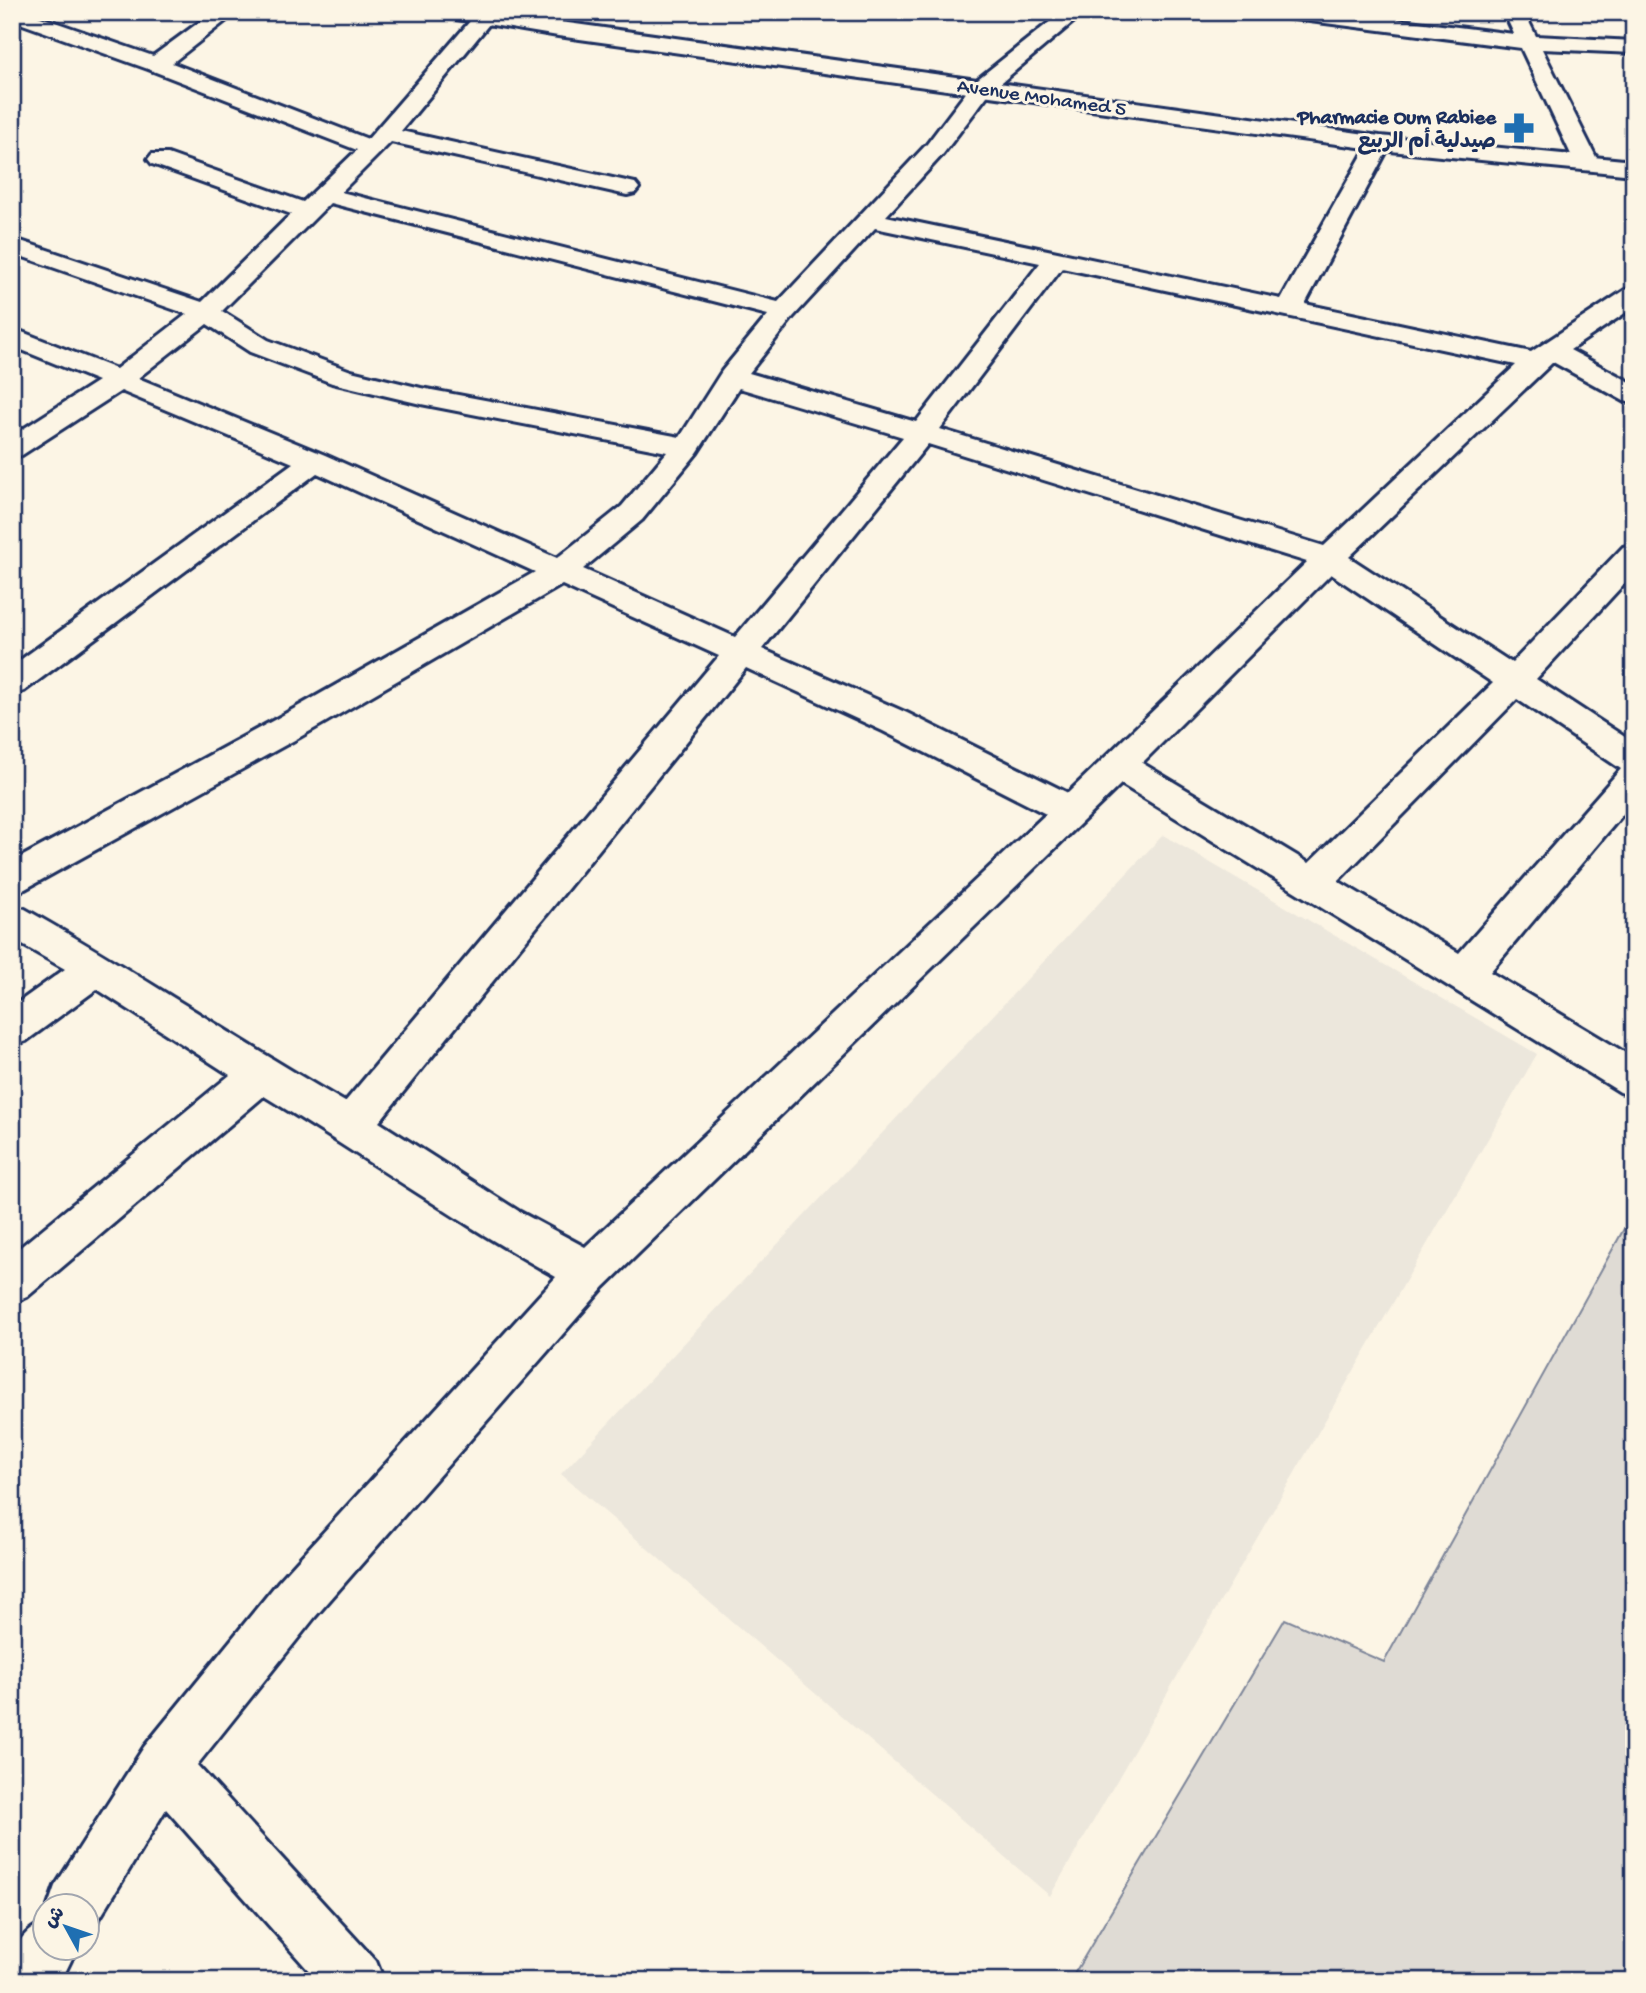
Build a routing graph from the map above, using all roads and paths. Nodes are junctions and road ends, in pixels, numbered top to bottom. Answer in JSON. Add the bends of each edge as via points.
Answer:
{"nodes":[{"id":1,"x":227,"y":12,"type":"edge"},
{"id":2,"x":451,"y":12,"type":"edge"},
{"id":3,"x":1075,"y":12,"type":"edge"},
{"id":4,"x":1286,"y":12,"type":"edge"},
{"id":5,"x":1514,"y":12,"type":"edge"},
{"id":6,"x":488,"y":15,"type":"edge"},
{"id":7,"x":24,"y":18,"type":"edge"},
{"id":8,"x":1526,"y":42,"type":"junction"},
{"id":9,"x":1634,"y":47,"type":"edge"},
{"id":10,"x":156,"y":64,"type":"junction"},
{"id":11,"x":982,"y":87,"type":"junction"},
{"id":12,"x":379,"y":141,"type":"junction"},
{"id":13,"x":1380,"y":143,"type":"junction"},
{"id":14,"x":160,"y":159,"type":"dead end"},
{"id":15,"x":1587,"y":163,"type":"junction"},
{"id":16,"x":1634,"y":167,"type":"edge"},
{"id":17,"x":627,"y":188,"type":"dead end"},
{"id":18,"x":317,"y":204,"type":"junction"},
{"id":19,"x":870,"y":220,"type":"junction"},
{"id":20,"x":12,"y":245,"type":"edge"},
{"id":21,"x":1056,"y":259,"type":"junction"},
{"id":22,"x":1634,"y":295,"type":"edge"},
{"id":23,"x":1289,"y":309,"type":"junction"},
{"id":24,"x":783,"y":311,"type":"junction"},
{"id":25,"x":206,"y":312,"type":"junction"},
{"id":26,"x":12,"y":336,"type":"edge"},
{"id":27,"x":1544,"y":356,"type":"junction"},
{"id":28,"x":732,"y":377,"type":"junction"},
{"id":29,"x":118,"y":381,"type":"junction"},
{"id":30,"x":1634,"y":395,"type":"edge"},
{"id":31,"x":921,"y":434,"type":"junction"},
{"id":32,"x":687,"y":447,"type":"junction"},
{"id":33,"x":12,"y":449,"type":"edge"},
{"id":34,"x":315,"y":461,"type":"junction"},
{"id":35,"x":1634,"y":554,"type":"edge"},
{"id":36,"x":1329,"y":558,"type":"junction"},
{"id":37,"x":560,"y":572,"type":"junction"},
{"id":38,"x":740,"y":654,"type":"junction"},
{"id":39,"x":1516,"y":680,"type":"junction"},
{"id":40,"x":12,"y":683,"type":"edge"},
{"id":41,"x":1634,"y":760,"type":"edge"},
{"id":42,"x":1119,"y":766,"type":"junction"},
{"id":43,"x":1634,"y":777,"type":"edge"},
{"id":44,"x":1072,"y":811,"type":"junction"},
{"id":45,"x":12,"y":879,"type":"edge"},
{"id":46,"x":1313,"y":883,"type":"junction"},
{"id":47,"x":12,"y":920,"type":"edge"},
{"id":48,"x":96,"y":968,"type":"junction"},
{"id":49,"x":1464,"y":975,"type":"junction"},
{"id":50,"x":12,"y":1029,"type":"edge"},
{"id":51,"x":261,"y":1074,"type":"junction"},
{"id":52,"x":1634,"y":1079,"type":"edge"},
{"id":53,"x":350,"y":1126,"type":"junction"},
{"id":54,"x":589,"y":1272,"type":"junction"},
{"id":55,"x":12,"y":1281,"type":"edge"},
{"id":56,"x":163,"y":1766,"type":"junction"},
{"id":57,"x":84,"y":1892,"type":"edge"},
{"id":58,"x":40,"y":1962,"type":"edge"},
{"id":59,"x":28,"y":1981,"type":"edge"},
{"id":60,"x":356,"y":1981,"type":"edge"}],
"edges":[{"from":1,"to":10,"type":"street"},
{"from":2,"to":6,"type":"street","name":"Avenue Mohamed 5"},
{"from":3,"to":11,"type":"street"},
{"from":4,"to":8,"type":"street"},
{"from":5,"to":8,"type":"street"},
{"from":6,"to":11,"type":"street","name":"Avenue Mohamed 5","via":[[558,30]]},
{"from":6,"to":12,"type":"street"},
{"from":7,"to":10,"type":"street"},
{"from":8,"to":9,"type":"street"},
{"from":8,"to":15,"type":"street"},
{"from":10,"to":12,"type":"street"},
{"from":11,"to":13,"type":"street","name":"Avenue Mohamed 5"},
{"from":11,"to":19,"type":"street","via":[[935,149]]},
{"from":12,"to":17,"type":"street"},
{"from":12,"to":18,"type":"street"},
{"from":13,"to":15,"type":"street","name":"Avenue Mohamed 5"},
{"from":13,"to":23,"type":"street"},
{"from":14,"to":18,"type":"street"},
{"from":15,"to":16,"type":"street","name":"Avenue Mohamed 5"},
{"from":18,"to":24,"type":"street"},
{"from":18,"to":25,"type":"street"},
{"from":19,"to":21,"type":"street"},
{"from":19,"to":24,"type":"street"},
{"from":20,"to":25,"type":"street"},
{"from":21,"to":23,"type":"street"},
{"from":21,"to":31,"type":"street"},
{"from":22,"to":27,"type":"street"},
{"from":23,"to":27,"type":"street"},
{"from":24,"to":28,"type":"street"},
{"from":25,"to":29,"type":"street"},
{"from":25,"to":32,"type":"street","via":[[260,346],[342,377]]},
{"from":26,"to":29,"type":"street"},
{"from":27,"to":30,"type":"street"},
{"from":27,"to":36,"type":"street"},
{"from":28,"to":31,"type":"street"},
{"from":28,"to":32,"type":"street"},
{"from":29,"to":33,"type":"street"},
{"from":29,"to":34,"type":"street"},
{"from":31,"to":36,"type":"street"},
{"from":31,"to":38,"type":"street"},
{"from":32,"to":37,"type":"street","via":[[632,513]]},
{"from":34,"to":37,"type":"street"},
{"from":34,"to":40,"type":"street"},
{"from":35,"to":39,"type":"street"},
{"from":36,"to":39,"type":"street"},
{"from":36,"to":42,"type":"street"},
{"from":37,"to":38,"type":"street"},
{"from":37,"to":45,"type":"street"},
{"from":38,"to":44,"type":"street","via":[[895,722]]},
{"from":38,"to":53,"type":"street"},
{"from":39,"to":41,"type":"street"},
{"from":39,"to":46,"type":"street"},
{"from":42,"to":44,"type":"street"},
{"from":42,"to":46,"type":"street"},
{"from":43,"to":49,"type":"street"},
{"from":44,"to":54,"type":"street"},
{"from":46,"to":49,"type":"street"},
{"from":47,"to":48,"type":"street"},
{"from":48,"to":50,"type":"street"},
{"from":48,"to":51,"type":"street"},
{"from":49,"to":52,"type":"street"},
{"from":51,"to":53,"type":"street"},
{"from":51,"to":55,"type":"street"},
{"from":53,"to":54,"type":"street","via":[[505,1226]]},
{"from":54,"to":56,"type":"street","via":[[297,1599]]},
{"from":56,"to":57,"type":"street"},
{"from":56,"to":60,"type":"street"},
{"from":58,"to":59,"type":"street"}]}
